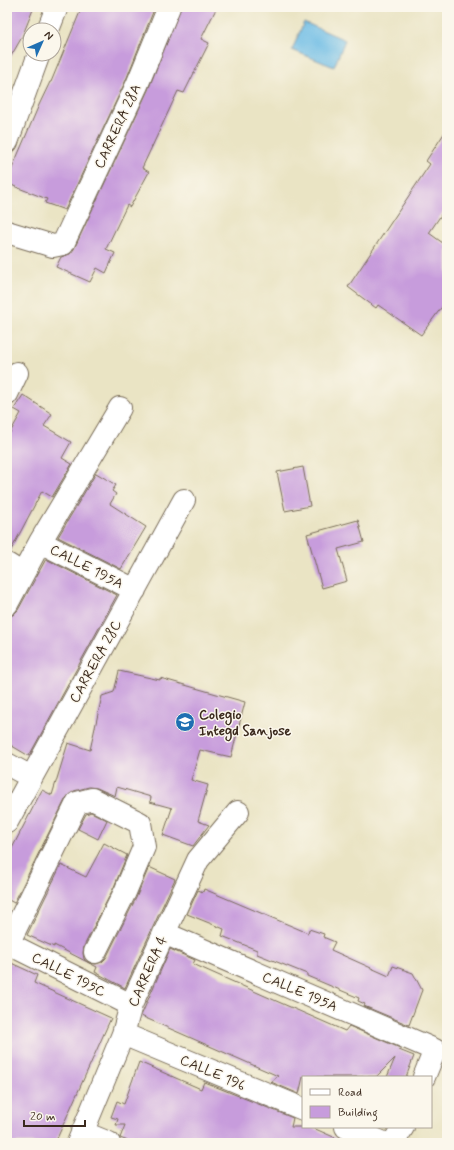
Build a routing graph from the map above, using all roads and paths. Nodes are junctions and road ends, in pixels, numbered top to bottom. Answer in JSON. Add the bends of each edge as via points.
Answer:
{"nodes":[{"id":1,"x":57,"y":7,"type":"edge"},
{"id":2,"x":170,"y":7,"type":"edge"},
{"id":3,"x":51,"y":22,"type":"edge"},
{"id":4,"x":36,"y":62,"type":"edge"},
{"id":5,"x":7,"y":142,"type":"edge"},
{"id":6,"x":7,"y":232,"type":"edge"},
{"id":7,"x":17,"y":373,"type":"dead end"},
{"id":8,"x":7,"y":394,"type":"edge"},
{"id":9,"x":120,"y":408,"type":"dead end"},
{"id":10,"x":184,"y":500,"type":"dead end"},
{"id":11,"x":40,"y":542,"type":"junction"},
{"id":12,"x":15,"y":569,"type":"edge"},
{"id":13,"x":135,"y":590,"type":"junction"},
{"id":14,"x":7,"y":604,"type":"edge"},
{"id":15,"x":7,"y":764,"type":"edge"},
{"id":16,"x":31,"y":777,"type":"junction"},
{"id":17,"x":238,"y":812,"type":"dead end"},
{"id":18,"x":7,"y":822,"type":"edge"},
{"id":19,"x":164,"y":933,"type":"junction"},
{"id":20,"x":7,"y":943,"type":"edge"},
{"id":21,"x":95,"y":952,"type":"dead end"},
{"id":22,"x":131,"y":1005,"type":"junction"},
{"id":23,"x":122,"y":1034,"type":"junction"},
{"id":24,"x":424,"y":1076,"type":"edge"},
{"id":25,"x":302,"y":1109,"type":"edge"},
{"id":26,"x":348,"y":1128,"type":"edge"},
{"id":27,"x":402,"y":1128,"type":"edge"},
{"id":28,"x":80,"y":1138,"type":"edge"},
{"id":29,"x":109,"y":1143,"type":"edge"},
{"id":30,"x":384,"y":1143,"type":"edge"},
{"id":31,"x":393,"y":1143,"type":"edge"}],
"edges":[{"from":1,"to":3,"type":"street"},
{"from":2,"to":6,"type":"street","name":"CARRERA 28A","via":[[137,85],[62,244],[52,246]]},
{"from":4,"to":5,"type":"street"},
{"from":7,"to":8,"type":"street"},
{"from":9,"to":11,"type":"street"},
{"from":10,"to":13,"type":"street","name":"CARRERA 28C"},
{"from":11,"to":12,"type":"street"},
{"from":11,"to":13,"type":"street","name":"CALLE 195A"},
{"from":12,"to":14,"type":"street"},
{"from":13,"to":16,"type":"street","name":"CARRERA 28C"},
{"from":15,"to":16,"type":"street"},
{"from":16,"to":18,"type":"street","name":"CARRERA 28C"},
{"from":17,"to":19,"type":"street","name":"CARRERA 4","via":[[198,860]]},
{"from":19,"to":22,"type":"street","name":"CARRERA 4"},
{"from":19,"to":24,"type":"street","name":"CALLE 195A","via":[[435,1050]]},
{"from":20,"to":21,"type":"street","via":[[76,803],[92,799],[140,823],[144,847]]},
{"from":20,"to":22,"type":"street","name":"CALLE 195C"},
{"from":22,"to":23,"type":"street","name":"CARRERA 4"},
{"from":23,"to":25,"type":"street","name":"CALLE 196"},
{"from":23,"to":28,"type":"street","name":"CARRERA 4"},
{"from":26,"to":30,"type":"street"},
{"from":27,"to":31,"type":"street"},
{"from":28,"to":29,"type":"street"}]}
